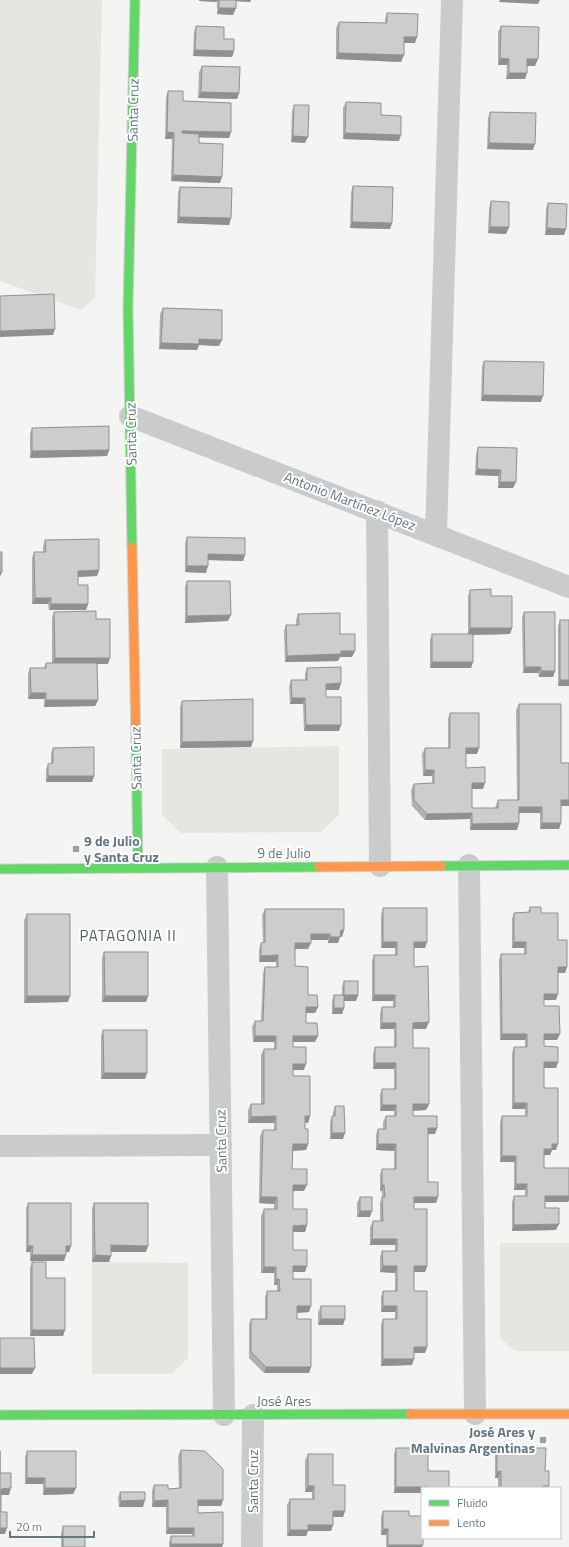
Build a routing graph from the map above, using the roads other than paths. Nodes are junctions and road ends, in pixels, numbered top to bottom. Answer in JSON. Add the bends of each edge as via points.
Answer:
{"nodes":[{"id":1,"x":136,"y":0,"type":"edge"},
{"id":2,"x":452,"y":0,"type":"edge"},
{"id":3,"x":130,"y":416,"type":"junction"},
{"id":4,"x":377,"y":511,"type":"junction"},
{"id":5,"x":436,"y":535,"type":"junction"},
{"id":6,"x":569,"y":587,"type":"edge"},
{"id":7,"x":469,"y":865,"type":"junction"},
{"id":8,"x":569,"y":865,"type":"edge"},
{"id":9,"x":380,"y":866,"type":"junction"},
{"id":10,"x":218,"y":867,"type":"junction"},
{"id":11,"x":138,"y":868,"type":"junction"},
{"id":12,"x":0,"y":869,"type":"edge"},
{"id":13,"x":0,"y":1146,"type":"edge"},
{"id":14,"x":221,"y":1146,"type":"junction"},
{"id":15,"x":475,"y":1414,"type":"junction"},
{"id":16,"x":569,"y":1414,"type":"edge"},
{"id":17,"x":0,"y":1415,"type":"edge"},
{"id":18,"x":224,"y":1415,"type":"junction"},
{"id":19,"x":253,"y":1415,"type":"junction"},
{"id":20,"x":252,"y":1547,"type":"edge"}],
"edges":[{"from":1,"to":3,"type":"street","name":"Santa Cruz","via":[[128,308]]},
{"from":2,"to":5,"type":"street"},
{"from":3,"to":4,"type":"street","name":"Antonio Martínez López"},
{"from":3,"to":11,"type":"street","name":"Santa Cruz"},
{"from":4,"to":5,"type":"street","name":"Antonio Martínez López"},
{"from":4,"to":9,"type":"street"},
{"from":5,"to":6,"type":"street","name":"Antonio Martínez López"},
{"from":7,"to":8,"type":"street","name":"9 de Julio"},
{"from":7,"to":9,"type":"street","name":"9 de Julio"},
{"from":7,"to":15,"type":"street"},
{"from":9,"to":10,"type":"street","name":"9 de Julio"},
{"from":10,"to":11,"type":"street","name":"9 de Julio"},
{"from":10,"to":14,"type":"street","name":"Santa Cruz"},
{"from":11,"to":12,"type":"street","name":"9 de Julio"},
{"from":13,"to":14,"type":"street"},
{"from":14,"to":18,"type":"street","name":"Santa Cruz"},
{"from":15,"to":16,"type":"street","name":"José Ares"},
{"from":15,"to":19,"type":"street","name":"José Ares"},
{"from":17,"to":18,"type":"street","name":"José Ares"},
{"from":18,"to":19,"type":"street","name":"José Ares"},
{"from":19,"to":20,"type":"street","name":"Santa Cruz"}]}
